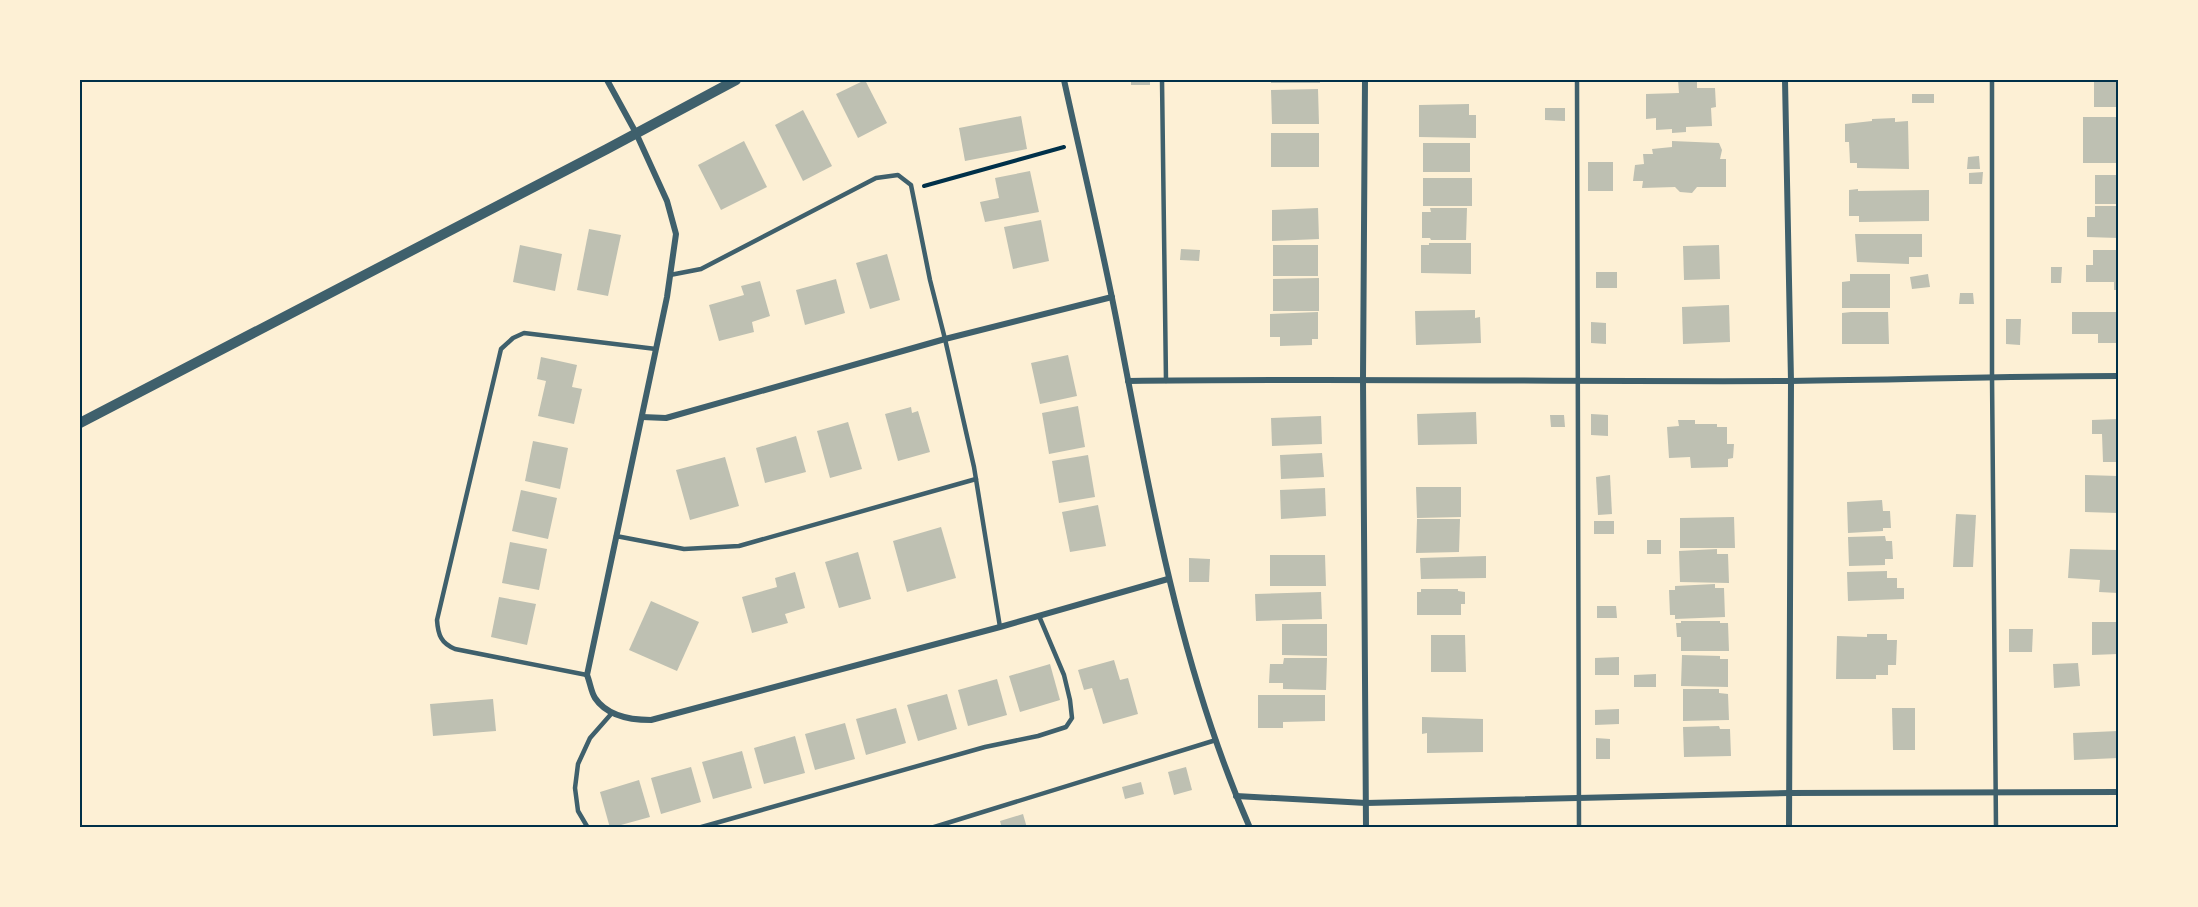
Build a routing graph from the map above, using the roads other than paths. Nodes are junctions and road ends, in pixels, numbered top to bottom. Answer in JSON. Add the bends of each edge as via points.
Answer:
{"nodes":[{"id":1,"x":607,"y":80,"type":"edge"},
{"id":2,"x":736,"y":80,"type":"edge"},
{"id":3,"x":1064,"y":80,"type":"edge"},
{"id":4,"x":1162,"y":80,"type":"edge"},
{"id":5,"x":1365,"y":80,"type":"edge"},
{"id":6,"x":1577,"y":80,"type":"edge"},
{"id":7,"x":1785,"y":80,"type":"edge"},
{"id":8,"x":1992,"y":80,"type":"edge"},
{"id":9,"x":636,"y":134,"type":"junction"},
{"id":10,"x":670,"y":275,"type":"junction"},
{"id":11,"x":1112,"y":297,"type":"junction"},
{"id":12,"x":945,"y":339,"type":"junction"},
{"id":13,"x":656,"y":349,"type":"junction"},
{"id":14,"x":1992,"y":376,"type":"junction"},
{"id":15,"x":2118,"y":376,"type":"edge"},
{"id":16,"x":1363,"y":379,"type":"junction"},
{"id":17,"x":1579,"y":380,"type":"junction"},
{"id":18,"x":1128,"y":381,"type":"junction"},
{"id":19,"x":1166,"y":381,"type":"junction"},
{"id":20,"x":1791,"y":381,"type":"junction"},
{"id":21,"x":642,"y":417,"type":"junction"},
{"id":22,"x":80,"y":423,"type":"edge"},
{"id":23,"x":976,"y":479,"type":"junction"},
{"id":24,"x":616,"y":536,"type":"junction"},
{"id":25,"x":1168,"y":579,"type":"junction"},
{"id":26,"x":1040,"y":616,"type":"junction"},
{"id":27,"x":1000,"y":627,"type":"junction"},
{"id":28,"x":587,"y":675,"type":"junction"},
{"id":29,"x":612,"y":713,"type":"junction"},
{"id":30,"x":1216,"y":740,"type":"junction"},
{"id":31,"x":1996,"y":792,"type":"junction"},
{"id":32,"x":2118,"y":792,"type":"edge"},
{"id":33,"x":1789,"y":793,"type":"junction"},
{"id":34,"x":1236,"y":796,"type":"junction"},
{"id":35,"x":1579,"y":798,"type":"junction"},
{"id":36,"x":1366,"y":803,"type":"junction"},
{"id":37,"x":588,"y":828,"type":"edge"},
{"id":38,"x":698,"y":828,"type":"edge"},
{"id":39,"x":931,"y":828,"type":"edge"},
{"id":40,"x":1250,"y":828,"type":"edge"},
{"id":41,"x":1366,"y":828,"type":"edge"},
{"id":42,"x":1579,"y":828,"type":"edge"},
{"id":43,"x":1789,"y":828,"type":"edge"},
{"id":44,"x":1996,"y":828,"type":"edge"}],
"edges":[{"from":1,"to":9,"type":"street"},
{"from":2,"to":9,"type":"street"},
{"from":3,"to":11,"type":"street"},
{"from":4,"to":19,"type":"lane"},
{"from":5,"to":16,"type":"street"},
{"from":6,"to":17,"type":"lane"},
{"from":7,"to":20,"type":"street"},
{"from":8,"to":14,"type":"lane"},
{"from":9,"to":10,"type":"street","via":[[667,201],[676,234]]},
{"from":9,"to":22,"type":"street"},
{"from":10,"to":12,"type":"lane","via":[[701,269],[876,178],[898,176],[911,185]]},
{"from":10,"to":13,"type":"street"},
{"from":11,"to":12,"type":"street"},
{"from":11,"to":18,"type":"street"},
{"from":12,"to":21,"type":"street","via":[[666,418]]},
{"from":12,"to":23,"type":"lane"},
{"from":13,"to":21,"type":"street"},
{"from":13,"to":28,"type":"lane","via":[[524,333],[501,349],[437,620],[444,644],[455,650]]},
{"from":14,"to":15,"type":"street"},
{"from":14,"to":20,"type":"street"},
{"from":14,"to":31,"type":"lane"},
{"from":16,"to":17,"type":"street"},
{"from":16,"to":19,"type":"street"},
{"from":16,"to":36,"type":"street"},
{"from":17,"to":20,"type":"street"},
{"from":17,"to":35,"type":"lane"},
{"from":18,"to":19,"type":"street"},
{"from":18,"to":25,"type":"street"},
{"from":20,"to":33,"type":"street"},
{"from":21,"to":24,"type":"street"},
{"from":23,"to":24,"type":"lane","via":[[739,546],[684,549]]},
{"from":23,"to":27,"type":"lane"},
{"from":24,"to":28,"type":"street"},
{"from":25,"to":26,"type":"street"},
{"from":25,"to":30,"type":"street"},
{"from":26,"to":27,"type":"street"},
{"from":26,"to":38,"type":"lane","via":[[1070,700],[1072,717],[1066,727]]},
{"from":27,"to":29,"type":"street","via":[[651,720],[633,720]]},
{"from":28,"to":29,"type":"street","via":[[596,698]]},
{"from":29,"to":37,"type":"lane","via":[[590,738],[578,764],[578,811]]},
{"from":30,"to":34,"type":"street"},
{"from":30,"to":39,"type":"lane"},
{"from":31,"to":32,"type":"street"},
{"from":31,"to":33,"type":"street"},
{"from":31,"to":44,"type":"lane"},
{"from":33,"to":35,"type":"street"},
{"from":33,"to":43,"type":"street"},
{"from":34,"to":36,"type":"street"},
{"from":34,"to":40,"type":"street"},
{"from":35,"to":36,"type":"street"},
{"from":35,"to":42,"type":"lane"},
{"from":36,"to":41,"type":"street"}]}
